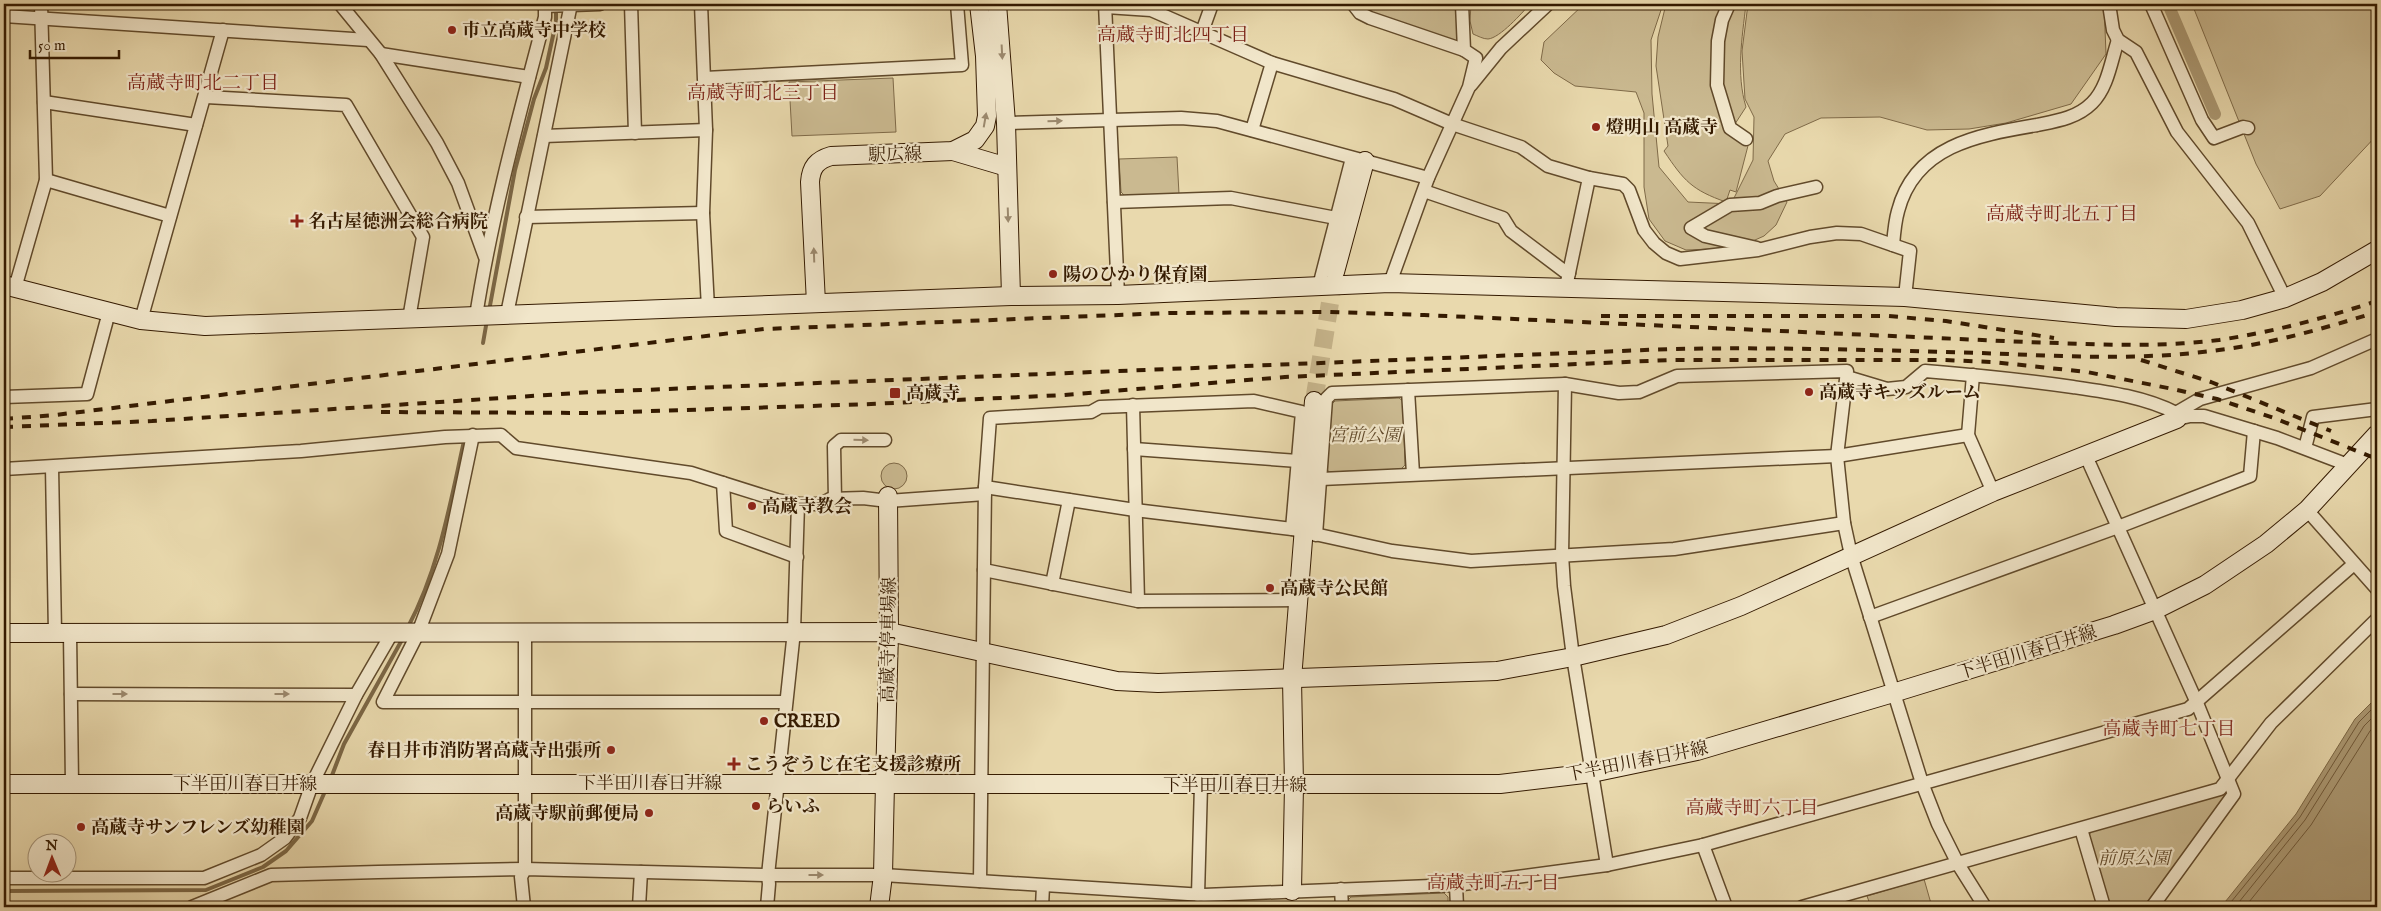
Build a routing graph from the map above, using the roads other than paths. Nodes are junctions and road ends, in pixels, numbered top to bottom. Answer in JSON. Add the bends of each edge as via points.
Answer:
{"nodes":[{"id":1,"x":41,"y":4,"type":"edge"},
{"id":2,"x":340,"y":4,"type":"edge"},
{"id":3,"x":600,"y":4,"type":"edge"},
{"id":4,"x":631,"y":4,"type":"edge"},
{"id":5,"x":701,"y":4,"type":"edge"},
{"id":6,"x":957,"y":4,"type":"edge"},
{"id":7,"x":979,"y":4,"type":"edge"},
{"id":8,"x":997,"y":4,"type":"edge"},
{"id":9,"x":1212,"y":4,"type":"edge"},
{"id":10,"x":1462,"y":4,"type":"edge"},
{"id":11,"x":1548,"y":4,"type":"edge"},
{"id":12,"x":1729,"y":4,"type":"edge"},
{"id":13,"x":2108,"y":4,"type":"edge"},
{"id":14,"x":2151,"y":4,"type":"edge"},
{"id":15,"x":545,"y":5,"type":"edge"},
{"id":16,"x":569,"y":5,"type":"edge"},
{"id":17,"x":1355,"y":5,"type":"edge"},
{"id":18,"x":1106,"y":6,"type":"edge"},
{"id":19,"x":4,"y":16,"type":"edge"},
{"id":20,"x":40,"y":19,"type":"junction"},
{"id":21,"x":223,"y":30,"type":"junction"},
{"id":22,"x":1202,"y":32,"type":"junction"},
{"id":23,"x":368,"y":40,"type":"junction"},
{"id":24,"x":2118,"y":40,"type":"junction"},
{"id":25,"x":1464,"y":50,"type":"junction"},
{"id":26,"x":381,"y":54,"type":"junction"},
{"id":27,"x":1272,"y":64,"type":"junction"},
{"id":28,"x":529,"y":77,"type":"junction"},
{"id":29,"x":705,"y":78,"type":"junction"},
{"id":30,"x":1469,"y":87,"type":"junction"},
{"id":31,"x":206,"y":96,"type":"junction"},
{"id":32,"x":44,"y":102,"type":"junction"},
{"id":33,"x":1110,"y":119,"type":"junction"},
{"id":34,"x":1006,"y":123,"type":"junction"},
{"id":35,"x":1452,"y":124,"type":"junction"},
{"id":36,"x":196,"y":125,"type":"junction"},
{"id":37,"x":2248,"y":128,"type":"dead end"},
{"id":38,"x":706,"y":130,"type":"junction"},
{"id":39,"x":1252,"y":130,"type":"junction"},
{"id":40,"x":635,"y":133,"type":"junction"},
{"id":41,"x":544,"y":136,"type":"junction"},
{"id":42,"x":1746,"y":140,"type":"dead end"},
{"id":43,"x":953,"y":151,"type":"junction"},
{"id":44,"x":1359,"y":160,"type":"junction"},
{"id":45,"x":1007,"y":167,"type":"junction"},
{"id":46,"x":1428,"y":178,"type":"junction"},
{"id":47,"x":1589,"y":178,"type":"junction"},
{"id":48,"x":46,"y":180,"type":"junction"},
{"id":49,"x":1816,"y":187,"type":"dead end"},
{"id":50,"x":1424,"y":191,"type":"junction"},
{"id":51,"x":1114,"y":202,"type":"junction"},
{"id":52,"x":703,"y":214,"type":"junction"},
{"id":53,"x":170,"y":216,"type":"junction"},
{"id":54,"x":526,"y":217,"type":"junction"},
{"id":55,"x":1336,"y":218,"type":"junction"},
{"id":56,"x":1893,"y":244,"type":"junction"},
{"id":57,"x":1758,"y":250,"type":"junction"},
{"id":58,"x":2377,"y":250,"type":"edge"},
{"id":59,"x":485,"y":257,"type":"junction"},
{"id":60,"x":1335,"y":272,"type":"tunnel mouth"},
{"id":61,"x":1568,"y":280,"type":"junction"},
{"id":62,"x":1390,"y":283,"type":"junction"},
{"id":63,"x":9,"y":286,"type":"edge"},
{"id":64,"x":1319,"y":286,"type":"junction"},
{"id":65,"x":1118,"y":295,"type":"junction"},
{"id":66,"x":1011,"y":296,"type":"junction"},
{"id":67,"x":1905,"y":296,"type":"junction"},
{"id":68,"x":2285,"y":298,"type":"junction"},
{"id":69,"x":816,"y":304,"type":"junction"},
{"id":70,"x":708,"y":308,"type":"junction"},
{"id":71,"x":109,"y":312,"type":"junction"},
{"id":72,"x":489,"y":315,"type":"junction"},
{"id":73,"x":141,"y":320,"type":"junction"},
{"id":74,"x":409,"y":320,"type":"junction"},
{"id":75,"x":2377,"y":339,"type":"edge"},
{"id":76,"x":1973,"y":375,"type":"junction"},
{"id":77,"x":1847,"y":378,"type":"junction"},
{"id":78,"x":1565,"y":384,"type":"junction"},
{"id":79,"x":1408,"y":390,"type":"junction"},
{"id":80,"x":4,"y":397,"type":"edge"},
{"id":81,"x":1314,"y":401,"type":"tunnel mouth"},
{"id":82,"x":1133,"y":405,"type":"junction"},
{"id":83,"x":2377,"y":409,"type":"edge"},
{"id":84,"x":2177,"y":416,"type":"junction"},
{"id":85,"x":2254,"y":431,"type":"junction"},
{"id":86,"x":2377,"y":434,"type":"edge"},
{"id":87,"x":1968,"y":435,"type":"junction"},
{"id":88,"x":474,"y":436,"type":"junction"},
{"id":89,"x":885,"y":440,"type":"dead end"},
{"id":90,"x":2305,"y":448,"type":"junction"},
{"id":91,"x":1134,"y":449,"type":"junction"},
{"id":92,"x":1837,"y":456,"type":"junction"},
{"id":93,"x":2086,"y":456,"type":"junction"},
{"id":94,"x":1298,"y":461,"type":"junction"},
{"id":95,"x":2348,"y":465,"type":"junction"},
{"id":96,"x":52,"y":467,"type":"junction"},
{"id":97,"x":1564,"y":467,"type":"junction"},
{"id":98,"x":4,"y":469,"type":"edge"},
{"id":99,"x":1413,"y":474,"type":"junction"},
{"id":100,"x":1321,"y":479,"type":"junction"},
{"id":101,"x":723,"y":483,"type":"junction"},
{"id":102,"x":985,"y":490,"type":"junction"},
{"id":103,"x":1993,"y":492,"type":"junction"},
{"id":104,"x":888,"y":499,"type":"junction"},
{"id":105,"x":835,"y":500,"type":"junction"},
{"id":106,"x":1069,"y":500,"type":"junction"},
{"id":107,"x":798,"y":504,"type":"junction"},
{"id":108,"x":1135,"y":510,"type":"junction"},
{"id":109,"x":2307,"y":510,"type":"junction"},
{"id":110,"x":1844,"y":523,"type":"junction"},
{"id":111,"x":2118,"y":528,"type":"junction"},
{"id":112,"x":1303,"y":532,"type":"junction"},
{"id":113,"x":1562,"y":555,"type":"junction"},
{"id":114,"x":1851,"y":555,"type":"junction"},
{"id":115,"x":796,"y":557,"type":"junction"},
{"id":116,"x":2354,"y":564,"type":"junction"},
{"id":117,"x":984,"y":570,"type":"junction"},
{"id":118,"x":1052,"y":584,"type":"junction"},
{"id":119,"x":2377,"y":589,"type":"edge"},
{"id":120,"x":1298,"y":600,"type":"junction"},
{"id":121,"x":1138,"y":601,"type":"junction"},
{"id":122,"x":2155,"y":610,"type":"junction"},
{"id":123,"x":1870,"y":617,"type":"junction"},
{"id":124,"x":2377,"y":619,"type":"edge"},
{"id":125,"x":525,"y":632,"type":"junction"},
{"id":126,"x":794,"y":632,"type":"junction"},
{"id":127,"x":888,"y":632,"type":"junction"},
{"id":128,"x":4,"y":633,"type":"edge"},
{"id":129,"x":63,"y":633,"type":"junction"},
{"id":130,"x":392,"y":633,"type":"junction"},
{"id":131,"x":418,"y":633,"type":"junction"},
{"id":132,"x":982,"y":653,"type":"junction"},
{"id":133,"x":1573,"y":657,"type":"junction"},
{"id":134,"x":1292,"y":679,"type":"junction"},
{"id":135,"x":1893,"y":693,"type":"junction"},
{"id":136,"x":71,"y":694,"type":"junction"},
{"id":137,"x":356,"y":695,"type":"junction"},
{"id":138,"x":525,"y":701,"type":"junction"},
{"id":139,"x":786,"y":702,"type":"junction"},
{"id":140,"x":2197,"y":703,"type":"junction"},
{"id":141,"x":1592,"y":773,"type":"junction"},
{"id":142,"x":2229,"y":780,"type":"junction"},
{"id":143,"x":778,"y":783,"type":"junction"},
{"id":144,"x":885,"y":783,"type":"junction"},
{"id":145,"x":1922,"y":783,"type":"junction"},
{"id":146,"x":4,"y":784,"type":"edge"},
{"id":147,"x":72,"y":784,"type":"junction"},
{"id":148,"x":323,"y":784,"type":"junction"},
{"id":149,"x":526,"y":784,"type":"junction"},
{"id":150,"x":981,"y":784,"type":"junction"},
{"id":151,"x":1201,"y":785,"type":"junction"},
{"id":152,"x":1294,"y":785,"type":"junction"},
{"id":153,"x":2081,"y":829,"type":"junction"},
{"id":154,"x":1703,"y":845,"type":"junction"},
{"id":155,"x":261,"y":855,"type":"junction"},
{"id":156,"x":1958,"y":864,"type":"junction"},
{"id":157,"x":1607,"y":865,"type":"junction"},
{"id":158,"x":524,"y":869,"type":"junction"},
{"id":159,"x":641,"y":872,"type":"junction"},
{"id":160,"x":270,"y":875,"type":"junction"},
{"id":161,"x":768,"y":875,"type":"junction"},
{"id":162,"x":883,"y":875,"type":"junction"},
{"id":163,"x":4,"y":878,"type":"edge"},
{"id":164,"x":980,"y":881,"type":"junction"},
{"id":165,"x":1456,"y":885,"type":"junction"},
{"id":166,"x":1043,"y":886,"type":"junction"},
{"id":167,"x":1341,"y":889,"type":"junction"},
{"id":168,"x":1292,"y":891,"type":"junction"},
{"id":169,"x":1202,"y":899,"type":"edge"},
{"id":170,"x":192,"y":907,"type":"edge"},
{"id":171,"x":524,"y":907,"type":"edge"},
{"id":172,"x":639,"y":907,"type":"edge"},
{"id":173,"x":767,"y":907,"type":"edge"},
{"id":174,"x":879,"y":907,"type":"edge"},
{"id":175,"x":1042,"y":907,"type":"edge"},
{"id":176,"x":1342,"y":907,"type":"edge"},
{"id":177,"x":1457,"y":907,"type":"edge"},
{"id":178,"x":1726,"y":907,"type":"edge"},
{"id":179,"x":1802,"y":907,"type":"edge"},
{"id":180,"x":1985,"y":907,"type":"edge"},
{"id":181,"x":2104,"y":907,"type":"edge"},
{"id":182,"x":2152,"y":907,"type":"edge"}],
"edges":[{"from":1,"to":20,"type":"street"},
{"from":2,"to":23,"type":"street"},
{"from":3,"to":16,"type":"street"},
{"from":4,"to":40,"type":"street"},
{"from":5,"to":29,"type":"street"},
{"from":6,"to":29,"type":"street","via":[[962,65]]},
{"from":43,"to":7,"type":"street","name":"駅広線","one_way":true,"via":[[975,140],[985,126],[987,116]]},
{"from":8,"to":34,"type":"street","one_way":true},
{"from":9,"to":22,"type":"street"},
{"from":10,"to":25,"type":"street"},
{"from":11,"to":30,"type":"street","via":[[1501,48]]},
{"from":12,"to":42,"type":"street","via":[[1718,41],[1717,85],[1730,128]]},
{"from":13,"to":24,"type":"street"},
{"from":14,"to":37,"type":"street","via":[[2202,120],[2214,138]]},
{"from":15,"to":16,"type":"street"},
{"from":15,"to":28,"type":"street","via":[[545,17]]},
{"from":16,"to":41,"type":"street"},
{"from":17,"to":25,"type":"street","via":[[1370,18]]},
{"from":18,"to":22,"type":"street","via":[[1151,10]]},
{"from":18,"to":33,"type":"street"},
{"from":19,"to":20,"type":"street"},
{"from":20,"to":21,"type":"street"},
{"from":20,"to":32,"type":"street"},
{"from":21,"to":23,"type":"street"},
{"from":21,"to":31,"type":"street"},
{"from":22,"to":27,"type":"street"},
{"from":23,"to":26,"type":"street"},
{"from":24,"to":56,"type":"street","via":[[2100,93],[2082,111],[2053,122],[1967,140],[1950,147],[1924,166],[1911,180],[1897,211]]},
{"from":24,"to":68,"type":"street","via":[[2136,52],[2177,132],[2248,223]]},
{"from":25,"to":30,"type":"street","via":[[1476,58]]},
{"from":26,"to":28,"type":"street"},
{"from":26,"to":59,"type":"street","via":[[458,183]]},
{"from":27,"to":35,"type":"street","via":[[1394,99]]},
{"from":27,"to":39,"type":"street"},
{"from":28,"to":59,"type":"street"},
{"from":29,"to":38,"type":"street"},
{"from":30,"to":35,"type":"street"},
{"from":31,"to":36,"type":"street"},
{"from":31,"to":74,"type":"street","via":[[346,105],[423,237]]},
{"from":32,"to":36,"type":"street"},
{"from":32,"to":48,"type":"street"},
{"from":34,"to":33,"type":"street","one_way":true},
{"from":33,"to":39,"type":"street","via":[[1182,118],[1217,121]]},
{"from":33,"to":51,"type":"street"},
{"from":34,"to":45,"type":"street"},
{"from":35,"to":46,"type":"street"},
{"from":35,"to":47,"type":"street","via":[[1521,147],[1548,166]]},
{"from":36,"to":53,"type":"street"},
{"from":38,"to":40,"type":"street"},
{"from":38,"to":52,"type":"street"},
{"from":39,"to":44,"type":"street"},
{"from":40,"to":41,"type":"street"},
{"from":41,"to":54,"type":"street"},
{"from":43,"to":45,"type":"street"},
{"from":69,"to":43,"type":"street","name":"駅広線","one_way":true,"via":[[810,182],[817,162],[831,156]]},
{"from":44,"to":46,"type":"street"},
{"from":44,"to":55,"type":"street"},
{"from":44,"to":60,"type":"street"},
{"from":45,"to":66,"type":"street","one_way":true},
{"from":46,"to":50,"type":"street"},
{"from":47,"to":57,"type":"street","via":[[1623,184],[1629,190],[1644,230],[1666,253],[1680,259]]},
{"from":47,"to":61,"type":"street"},
{"from":48,"to":53,"type":"street"},
{"from":48,"to":63,"type":"street"},
{"from":49,"to":57,"type":"street","via":[[1760,203],[1731,199],[1691,228],[1705,236],[1757,247]]},
{"from":50,"to":61,"type":"street","via":[[1503,218],[1512,231],[1564,272]]},
{"from":50,"to":62,"type":"street"},
{"from":51,"to":55,"type":"street","via":[[1231,198]]},
{"from":51,"to":65,"type":"street"},
{"from":52,"to":54,"type":"street"},
{"from":52,"to":70,"type":"street"},
{"from":53,"to":73,"type":"street"},
{"from":54,"to":72,"type":"street"},
{"from":55,"to":64,"type":"street"},
{"from":56,"to":57,"type":"street","via":[[1861,234],[1836,233]]},
{"from":56,"to":67,"type":"street","via":[[1910,251]]},
{"from":58,"to":68,"type":"street","via":[[2322,282]]},
{"from":59,"to":72,"type":"street"},
{"from":61,"to":62,"type":"street"},
{"from":61,"to":67,"type":"street"},
{"from":62,"to":64,"type":"street"},
{"from":63,"to":71,"type":"street"},
{"from":64,"to":65,"type":"street"},
{"from":65,"to":66,"type":"street"},
{"from":66,"to":69,"type":"street"},
{"from":67,"to":68,"type":"street","via":[[2116,317],[2186,318],[2242,310]]},
{"from":69,"to":70,"type":"street"},
{"from":70,"to":72,"type":"street"},
{"from":71,"to":73,"type":"street"},
{"from":71,"to":80,"type":"street","via":[[87,394]]},
{"from":72,"to":74,"type":"street"},
{"from":73,"to":74,"type":"street","via":[[205,326]]},
{"from":75,"to":84,"type":"street","via":[[2311,368],[2200,399]]},
{"from":76,"to":77,"type":"street","via":[[1925,371],[1906,387],[1887,389]]},
{"from":76,"to":84,"type":"street","via":[[2100,391],[2155,403]]},
{"from":76,"to":87,"type":"street"},
{"from":77,"to":78,"type":"street","via":[[1847,371],[1677,376],[1639,392],[1619,393]]},
{"from":77,"to":92,"type":"street"},
{"from":78,"to":79,"type":"street"},
{"from":78,"to":97,"type":"street"},
{"from":79,"to":99,"type":"street"},
{"from":79,"to":100,"type":"street","via":[[1332,393],[1326,399]]},
{"from":81,"to":112,"type":"street"},
{"from":82,"to":91,"type":"street"},
{"from":82,"to":94,"type":"street","via":[[1254,401],[1302,412]]},
{"from":82,"to":102,"type":"street","via":[[1100,407],[1091,412],[990,418]]},
{"from":83,"to":90,"type":"street","via":[[2313,417]]},
{"from":84,"to":85,"type":"street","via":[[2204,416]]},
{"from":84,"to":93,"type":"street"},
{"from":85,"to":90,"type":"street"},
{"from":85,"to":111,"type":"street","via":[[2250,476]]},
{"from":86,"to":95,"type":"street","name":"下半田川春日井線"},
{"from":87,"to":92,"type":"street"},
{"from":87,"to":103,"type":"street"},
{"from":88,"to":96,"type":"street"},
{"from":88,"to":101,"type":"street","via":[[501,435],[516,448],[691,473]]},
{"from":88,"to":131,"type":"street","via":[[448,554]]},
{"from":105,"to":89,"type":"street","one_way":true,"via":[[834,446],[841,440]]},
{"from":90,"to":95,"type":"street"},
{"from":91,"to":94,"type":"street"},
{"from":91,"to":108,"type":"street"},
{"from":92,"to":97,"type":"street"},
{"from":92,"to":110,"type":"street"},
{"from":93,"to":103,"type":"street"},
{"from":93,"to":111,"type":"street"},
{"from":94,"to":112,"type":"street"},
{"from":95,"to":109,"type":"street","name":"下半田川春日井線"},
{"from":96,"to":98,"type":"street"},
{"from":96,"to":129,"type":"street"},
{"from":97,"to":99,"type":"street"},
{"from":97,"to":113,"type":"street"},
{"from":99,"to":100,"type":"street"},
{"from":100,"to":112,"type":"street"},
{"from":101,"to":107,"type":"street"},
{"from":101,"to":115,"type":"street","via":[[726,531]]},
{"from":102,"to":104,"type":"street"},
{"from":102,"to":106,"type":"street"},
{"from":102,"to":117,"type":"street"},
{"from":103,"to":114,"type":"street"},
{"from":104,"to":105,"type":"street"},
{"from":104,"to":127,"type":"street","name":"高蔵寺停車場線"},
{"from":105,"to":107,"type":"street"},
{"from":106,"to":108,"type":"street"},
{"from":106,"to":118,"type":"street"},
{"from":107,"to":115,"type":"street"},
{"from":108,"to":112,"type":"street"},
{"from":108,"to":121,"type":"street"},
{"from":109,"to":116,"type":"street"},
{"from":109,"to":122,"type":"street","name":"下半田川春日井線","via":[[2236,565]]},
{"from":110,"to":113,"type":"street","via":[[1674,549]]},
{"from":110,"to":114,"type":"street"},
{"from":111,"to":122,"type":"street"},
{"from":111,"to":123,"type":"street"},
{"from":112,"to":113,"type":"street","via":[[1392,551],[1471,561]]},
{"from":112,"to":120,"type":"street"},
{"from":113,"to":133,"type":"street"},
{"from":114,"to":123,"type":"street"},
{"from":114,"to":133,"type":"street","via":[[1742,606],[1666,635]]},
{"from":115,"to":126,"type":"street"},
{"from":116,"to":119,"type":"street"},
{"from":116,"to":140,"type":"street"},
{"from":117,"to":118,"type":"street"},
{"from":117,"to":132,"type":"street"},
{"from":118,"to":121,"type":"street"},
{"from":120,"to":121,"type":"street"},
{"from":120,"to":134,"type":"street"},
{"from":122,"to":135,"type":"street","name":"下半田川春日井線"},
{"from":122,"to":140,"type":"street"},
{"from":123,"to":135,"type":"street"},
{"from":124,"to":142,"type":"street","via":[[2271,723]]},
{"from":125,"to":126,"type":"street"},
{"from":125,"to":131,"type":"street"},
{"from":125,"to":138,"type":"street"},
{"from":126,"to":127,"type":"street"},
{"from":126,"to":139,"type":"street"},
{"from":127,"to":132,"type":"street"},
{"from":127,"to":144,"type":"street","name":"高蔵寺停車場線"},
{"from":128,"to":129,"type":"street"},
{"from":129,"to":130,"type":"street"},
{"from":129,"to":136,"type":"street"},
{"from":130,"to":131,"type":"street"},
{"from":130,"to":137,"type":"street"},
{"from":131,"to":138,"type":"street","via":[[383,702]]},
{"from":132,"to":134,"type":"street","via":[[1117,681]]},
{"from":132,"to":150,"type":"street"},
{"from":133,"to":134,"type":"street","via":[[1497,671]]},
{"from":133,"to":141,"type":"street"},
{"from":134,"to":152,"type":"street"},
{"from":135,"to":141,"type":"street","name":"下半田川春日井線","via":[[1697,751]]},
{"from":135,"to":145,"type":"street"},
{"from":136,"to":137,"type":"street","one_way":true},
{"from":136,"to":147,"type":"street"},
{"from":137,"to":148,"type":"street"},
{"from":138,"to":139,"type":"street"},
{"from":138,"to":149,"type":"street"},
{"from":139,"to":143,"type":"street"},
{"from":140,"to":142,"type":"street"},
{"from":140,"to":145,"type":"street","via":[[2188,709]]},
{"from":141,"to":152,"type":"street","name":"下半田川春日井線","via":[[1500,784]]},
{"from":141,"to":157,"type":"street"},
{"from":142,"to":153,"type":"street","via":[[2220,789]]},
{"from":142,"to":182,"type":"street","via":[[2234,794]]},
{"from":143,"to":144,"type":"street","name":"下半田川春日井線"},
{"from":143,"to":149,"type":"street","name":"下半田川春日井線"},
{"from":143,"to":161,"type":"street"},
{"from":144,"to":150,"type":"street","name":"下半田川春日井線"},
{"from":144,"to":162,"type":"street","name":"高蔵寺停車場線"},
{"from":145,"to":154,"type":"street"},
{"from":145,"to":156,"type":"street"},
{"from":146,"to":147,"type":"street","name":"下半田川春日井線"},
{"from":147,"to":148,"type":"street","name":"下半田川春日井線"},
{"from":148,"to":149,"type":"street","name":"下半田川春日井線"},
{"from":148,"to":155,"type":"street","via":[[285,838]]},
{"from":149,"to":158,"type":"street"},
{"from":150,"to":151,"type":"street","name":"下半田川春日井線"},
{"from":150,"to":164,"type":"street"},
{"from":151,"to":152,"type":"street","name":"下半田川春日井線"},
{"from":151,"to":169,"type":"street"},
{"from":152,"to":168,"type":"street"},
{"from":153,"to":156,"type":"street"},
{"from":153,"to":181,"type":"street"},
{"from":154,"to":157,"type":"street"},
{"from":154,"to":178,"type":"street"},
{"from":155,"to":160,"type":"street"},
{"from":155,"to":163,"type":"street","via":[[204,878]]},
{"from":156,"to":179,"type":"street"},
{"from":156,"to":180,"type":"street"},
{"from":157,"to":165,"type":"street"},
{"from":158,"to":159,"type":"street"},
{"from":158,"to":160,"type":"street"},
{"from":158,"to":171,"type":"street","via":[[521,877]]},
{"from":159,"to":161,"type":"street"},
{"from":159,"to":172,"type":"street"},
{"from":160,"to":170,"type":"street"},
{"from":161,"to":162,"type":"street","one_way":true},
{"from":161,"to":173,"type":"street"},
{"from":162,"to":164,"type":"street"},
{"from":162,"to":174,"type":"street","name":"高蔵寺停車場線"},
{"from":164,"to":166,"type":"street"},
{"from":165,"to":167,"type":"street"},
{"from":165,"to":177,"type":"street"},
{"from":166,"to":169,"type":"street"},
{"from":166,"to":175,"type":"street"},
{"from":167,"to":168,"type":"street"},
{"from":167,"to":176,"type":"street"},
{"from":168,"to":169,"type":"street"}]}
